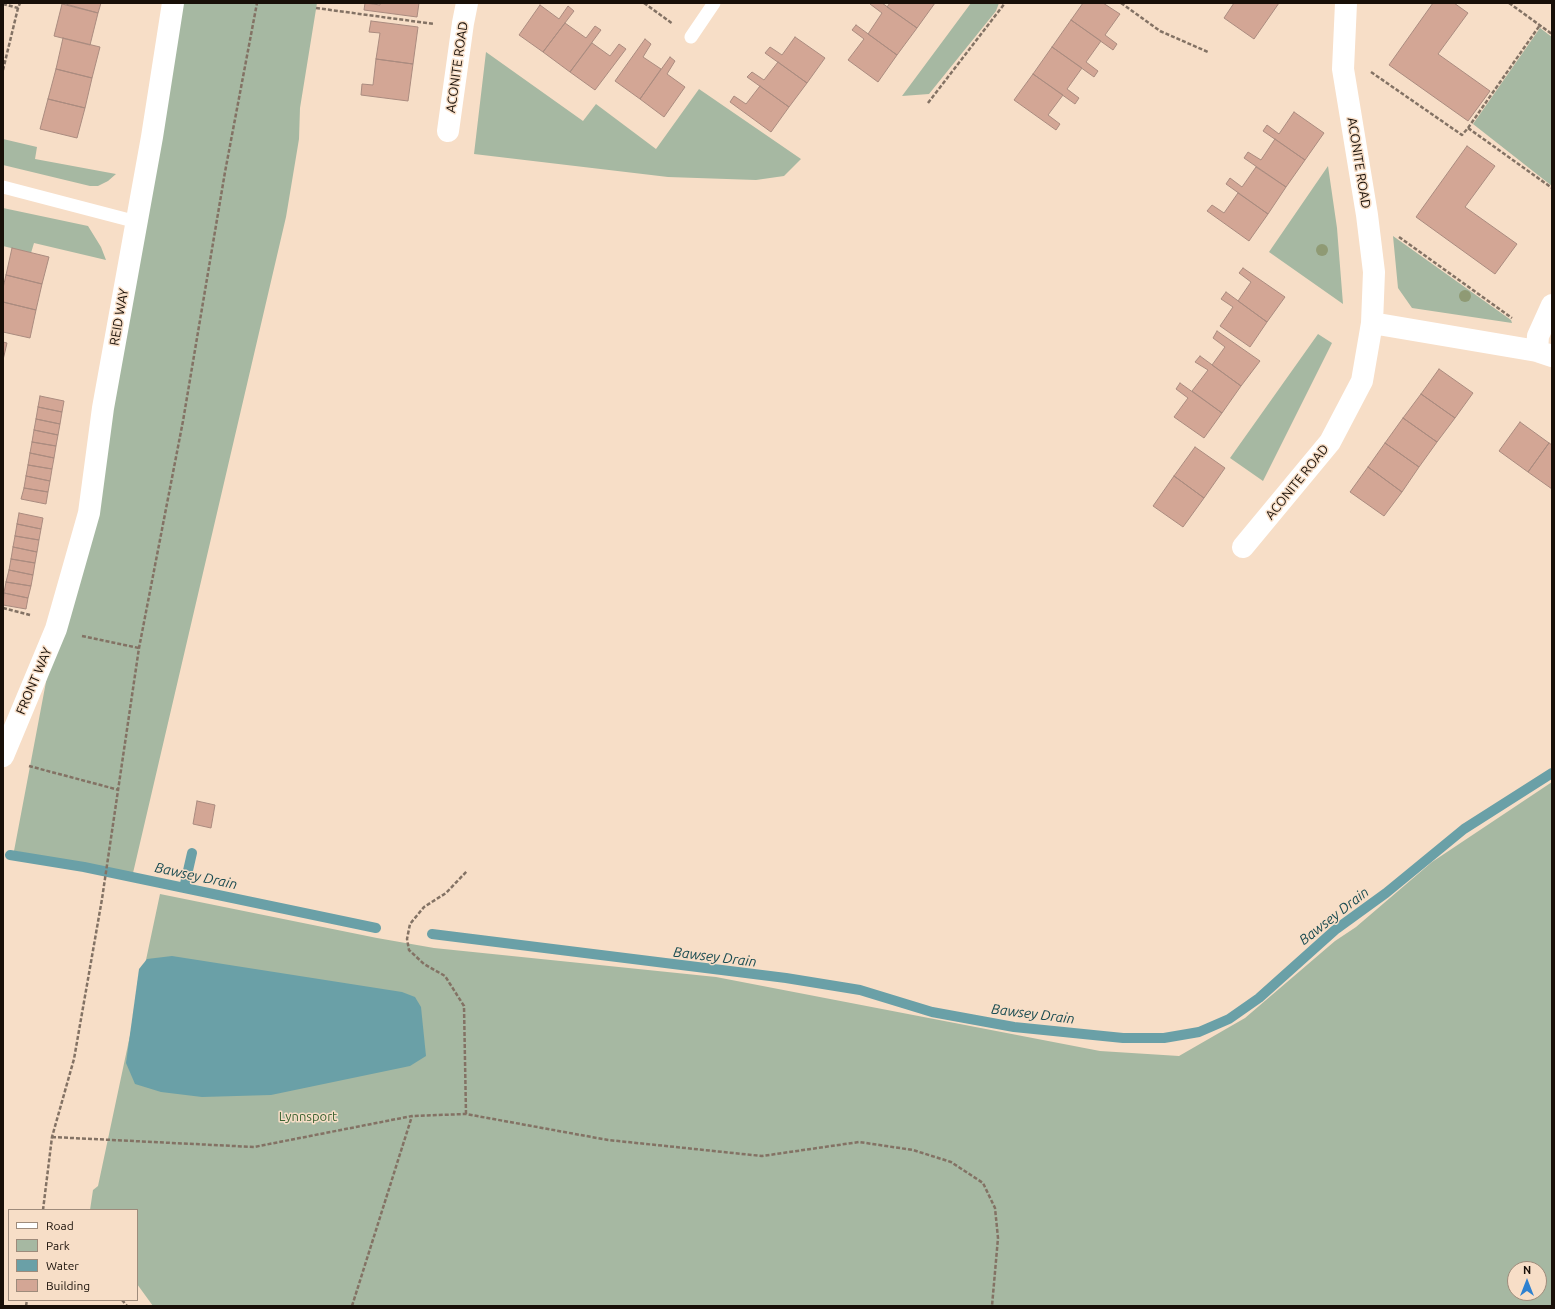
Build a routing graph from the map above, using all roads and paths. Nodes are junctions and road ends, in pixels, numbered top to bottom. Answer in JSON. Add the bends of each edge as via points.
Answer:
{"nodes":[{"id":1,"x":20,"y":3,"type":"edge"},
{"id":2,"x":172,"y":3,"type":"edge"},
{"id":3,"x":257,"y":3,"type":"edge"},
{"id":4,"x":467,"y":3,"type":"edge"},
{"id":5,"x":644,"y":3,"type":"edge"},
{"id":6,"x":714,"y":3,"type":"edge"},
{"id":7,"x":1005,"y":3,"type":"edge"},
{"id":8,"x":1121,"y":3,"type":"edge"},
{"id":9,"x":1346,"y":3,"type":"edge"},
{"id":10,"x":1509,"y":3,"type":"edge"},
{"id":11,"x":3,"y":4,"type":"edge"},
{"id":12,"x":18,"y":8,"type":"junction"},
{"id":13,"x":316,"y":8,"type":"dead end"},
{"id":14,"x":1540,"y":25,"type":"junction"},
{"id":15,"x":462,"y":31,"type":"junction"},
{"id":16,"x":1552,"y":34,"type":"edge"},
{"id":17,"x":691,"y":37,"type":"joint"},
{"id":18,"x":1208,"y":52,"type":"dead end"},
{"id":19,"x":1343,"y":69,"type":"junction"},
{"id":20,"x":3,"y":70,"type":"edge"},
{"id":21,"x":928,"y":103,"type":"dead end"},
{"id":22,"x":1468,"y":128,"type":"junction"},
{"id":23,"x":448,"y":131,"type":"dead end"},
{"id":24,"x":3,"y":187,"type":"edge"},
{"id":25,"x":1552,"y":188,"type":"edge"},
{"id":26,"x":1367,"y":215,"type":"junction"},
{"id":27,"x":137,"y":222,"type":"junction"},
{"id":28,"x":1552,"y":304,"type":"edge"},
{"id":29,"x":1372,"y":323,"type":"junction"},
{"id":30,"x":1543,"y":348,"type":"edge"},
{"id":31,"x":1243,"y":547,"type":"dead end"},
{"id":32,"x":56,"y":629,"type":"junction"},
{"id":33,"x":139,"y":648,"type":"junction"},
{"id":34,"x":3,"y":756,"type":"edge"},
{"id":35,"x":25,"y":765,"type":"dead end"},
{"id":36,"x":119,"y":790,"type":"junction"},
{"id":37,"x":467,"y":871,"type":"dead end"},
{"id":38,"x":466,"y":1114,"type":"junction"},
{"id":39,"x":412,"y":1116,"type":"junction"},
{"id":40,"x":52,"y":1137,"type":"junction"},
{"id":41,"x":44,"y":1204,"type":"junction"},
{"id":42,"x":43,"y":1209,"type":"edge"},
{"id":43,"x":46,"y":1209,"type":"edge"},
{"id":44,"x":352,"y":1306,"type":"edge"},
{"id":45,"x":992,"y":1306,"type":"edge"}],
"edges":[{"from":1,"to":12,"type":"path"},
{"from":2,"to":27,"type":"street","name":"REID WAY"},
{"from":3,"to":33,"type":"path","via":[[225,172],[183,421]]},
{"from":4,"to":15,"type":"street","name":"ACONITE ROAD"},
{"from":5,"to":17,"type":"path"},
{"from":6,"to":17,"type":"lane"},
{"from":7,"to":21,"type":"path"},
{"from":8,"to":18,"type":"path","via":[[1160,31]]},
{"from":9,"to":19,"type":"street","name":"ACONITE ROAD"},
{"from":10,"to":14,"type":"path"},
{"from":11,"to":12,"type":"path"},
{"from":12,"to":20,"type":"path"},
{"from":13,"to":15,"type":"path","via":[[442,25]]},
{"from":14,"to":16,"type":"path"},
{"from":14,"to":22,"type":"path"},
{"from":15,"to":23,"type":"street","name":"ACONITE ROAD"},
{"from":19,"to":22,"type":"path","via":[[1374,73],[1462,135]]},
{"from":19,"to":26,"type":"street","name":"ACONITE ROAD"},
{"from":22,"to":25,"type":"path"},
{"from":24,"to":27,"type":"lane"},
{"from":26,"to":29,"type":"street","name":"ACONITE ROAD","via":[[1374,272]]},
{"from":26,"to":30,"type":"path"},
{"from":27,"to":32,"type":"street","name":"REID WAY","via":[[103,408],[89,513]]},
{"from":28,"to":30,"type":"street"},
{"from":29,"to":30,"type":"street"},
{"from":29,"to":31,"type":"street","name":"ACONITE ROAD","via":[[1362,381],[1330,442]]},
{"from":32,"to":33,"type":"path"},
{"from":32,"to":34,"type":"street","name":"FRONT WAY"},
{"from":33,"to":36,"type":"path"},
{"from":35,"to":36,"type":"path"},
{"from":36,"to":40,"type":"path","via":[[74,1059]]},
{"from":37,"to":38,"type":"path","via":[[446,893],[424,907],[410,924],[407,940],[409,950],[424,964],[445,976],[464,1006]]},
{"from":38,"to":39,"type":"path"},
{"from":38,"to":45,"type":"path","via":[[608,1140],[672,1148],[762,1156],[858,1142],[913,1150],[950,1162],[983,1183],[995,1208],[998,1238]]},
{"from":39,"to":40,"type":"path","via":[[254,1147]]},
{"from":39,"to":44,"type":"path"},
{"from":40,"to":41,"type":"path"},
{"from":41,"to":42,"type":"path"},
{"from":41,"to":43,"type":"path"}]}
